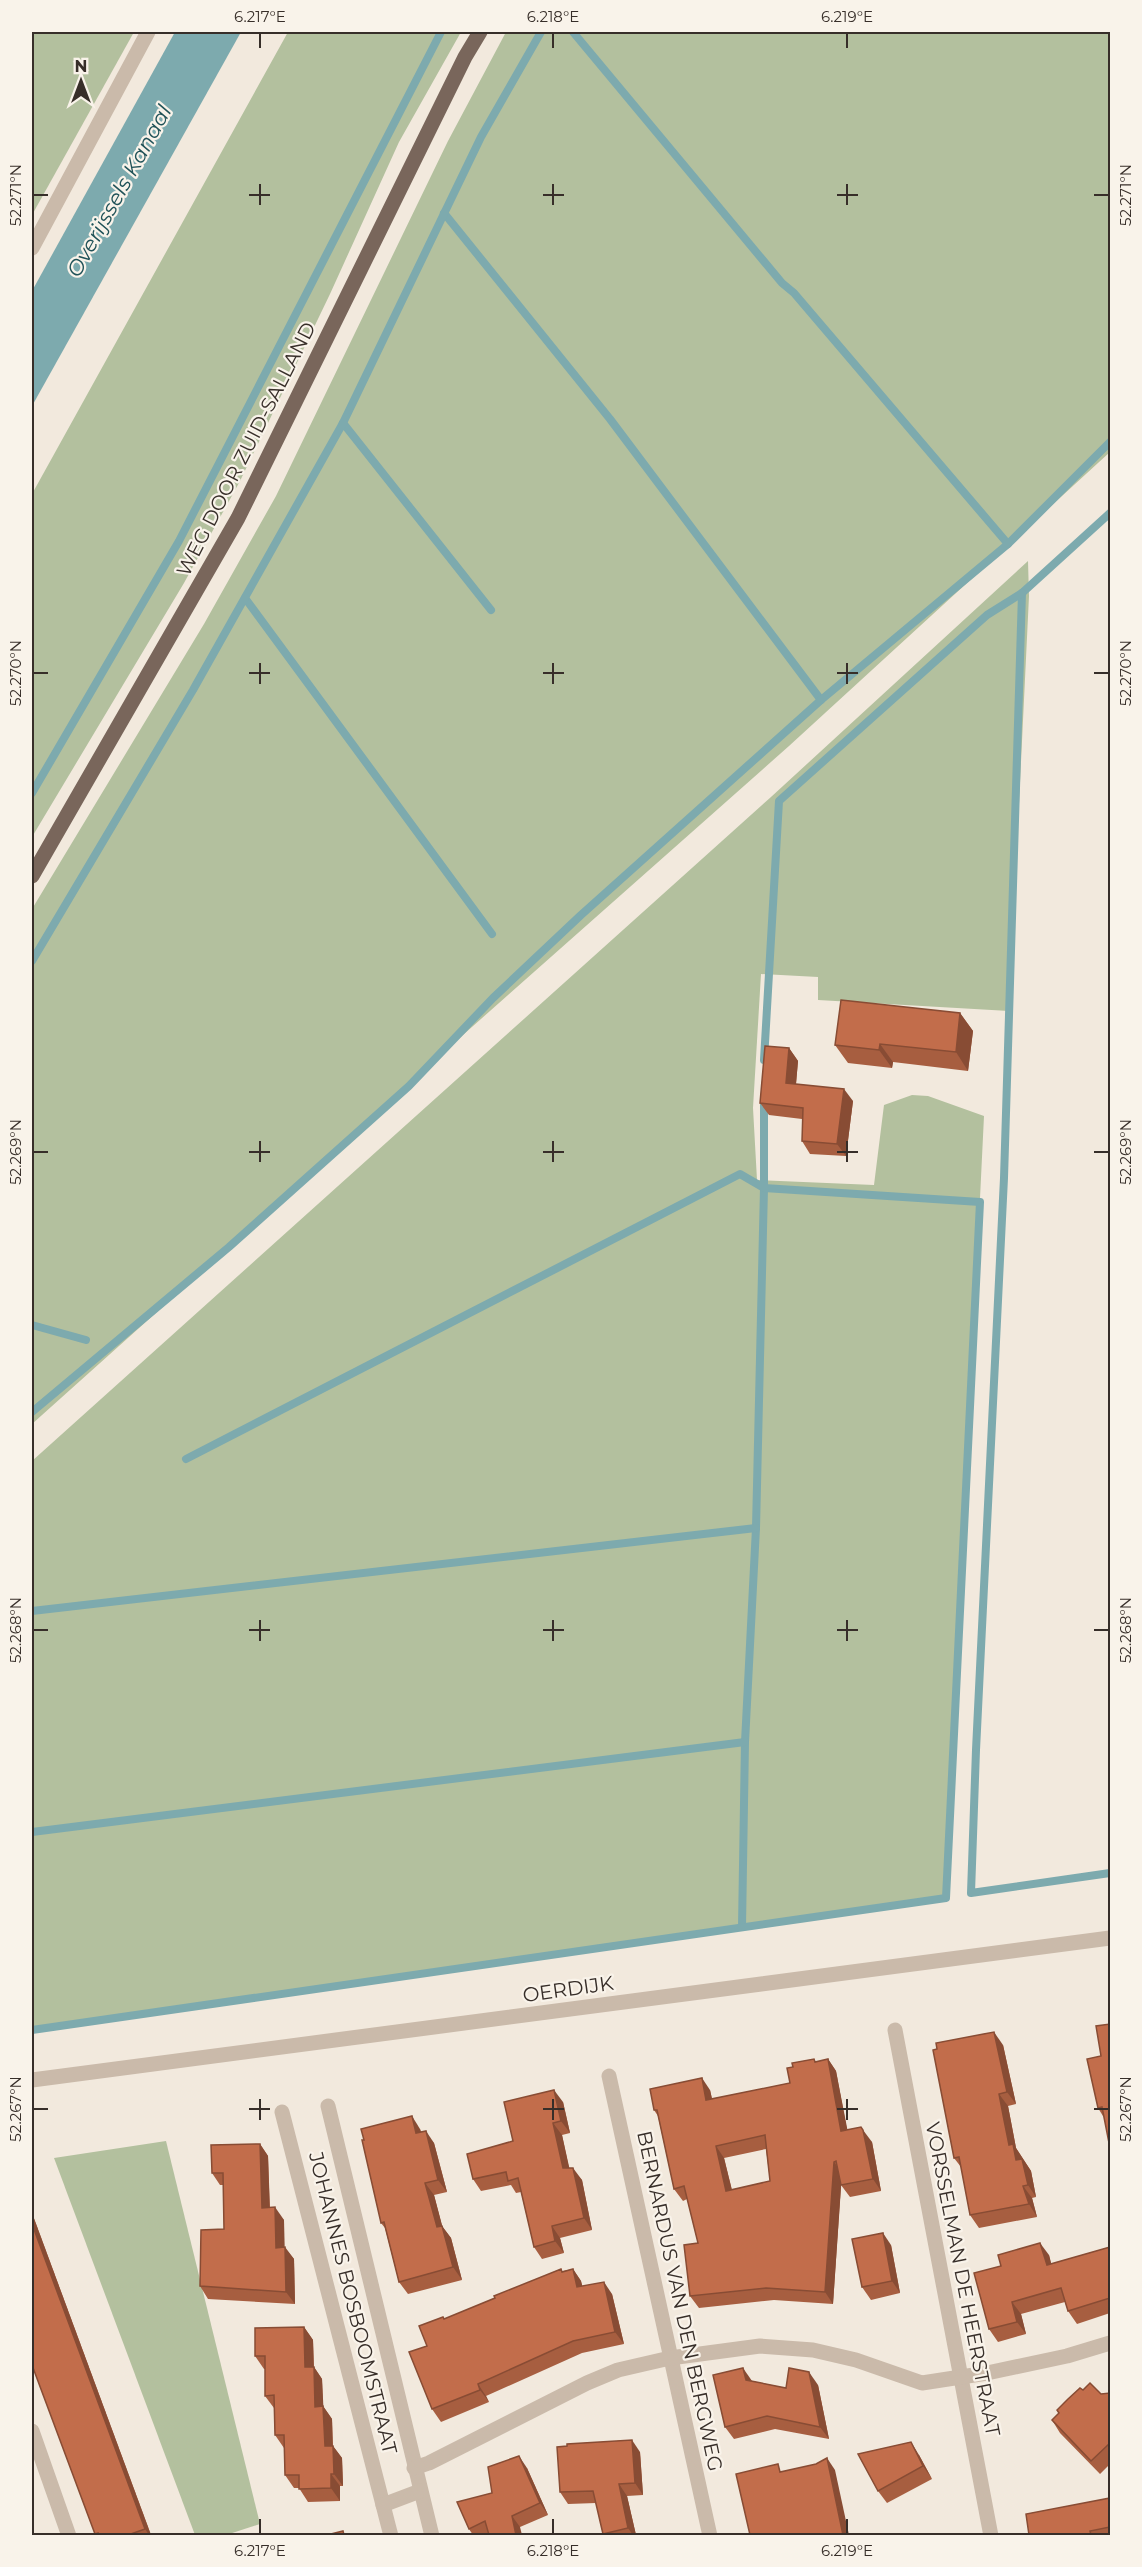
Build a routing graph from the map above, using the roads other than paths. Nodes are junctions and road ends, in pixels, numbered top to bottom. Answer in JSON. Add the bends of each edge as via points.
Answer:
{"nodes":[{"id":1,"x":148,"y":32,"type":"edge"},
{"id":2,"x":480,"y":32,"type":"edge"},
{"id":3,"x":32,"y":248,"type":"edge"},
{"id":4,"x":32,"y":876,"type":"edge"},
{"id":5,"x":1110,"y":1938,"type":"edge"},
{"id":6,"x":895,"y":2030,"type":"dead end"},
{"id":7,"x":609,"y":2076,"type":"dead end"},
{"id":8,"x":32,"y":2080,"type":"edge"},
{"id":9,"x":328,"y":2106,"type":"dead end"},
{"id":10,"x":282,"y":2112,"type":"dead end"},
{"id":11,"x":1110,"y":2343,"type":"edge"},
{"id":12,"x":670,"y":2358,"type":"junction"},
{"id":13,"x":960,"y":2378,"type":"junction"},
{"id":14,"x":32,"y":2431,"type":"edge"},
{"id":15,"x":414,"y":2468,"type":"junction"},
{"id":16,"x":420,"y":2492,"type":"junction"},
{"id":17,"x":383,"y":2505,"type":"junction"},
{"id":18,"x":69,"y":2535,"type":"edge"},
{"id":19,"x":391,"y":2535,"type":"edge"},
{"id":20,"x":432,"y":2535,"type":"edge"},
{"id":21,"x":710,"y":2535,"type":"edge"},
{"id":22,"x":991,"y":2535,"type":"edge"}],
"edges":[{"from":1,"to":3,"type":"street"},
{"from":2,"to":4,"type":"main road","name":"WEG DOOR ZUID-SALLAND","via":[[238,518]]},
{"from":5,"to":8,"type":"street","name":"OERDIJK"},
{"from":6,"to":13,"type":"street","name":"VORSSELMAN DE HEERSTRAAT"},
{"from":7,"to":12,"type":"street","name":"BERNARDUS VAN DEN BERGWEG"},
{"from":9,"to":15,"type":"street","name":"JOHANNES BOSBOOMSTRAAT"},
{"from":10,"to":17,"type":"street","name":"JOHANNES BOSBOOMSTRAAT"},
{"from":11,"to":13,"type":"street"},
{"from":12,"to":13,"type":"street","via":[[760,2346],[813,2350],[922,2383]]},
{"from":12,"to":15,"type":"street","via":[[618,2370],[587,2383]]},
{"from":12,"to":21,"type":"street","name":"BERNARDUS VAN DEN BERGWEG"},
{"from":13,"to":22,"type":"street","name":"VORSSELMAN DE HEERSTRAAT"},
{"from":14,"to":18,"type":"street"},
{"from":15,"to":16,"type":"street","name":"JOHANNES BOSBOOMSTRAAT"},
{"from":16,"to":17,"type":"street"},
{"from":16,"to":20,"type":"street","name":"JOHANNES BOSBOOMSTRAAT"},
{"from":17,"to":19,"type":"street","name":"JOHANNES BOSBOOMSTRAAT"}]}
